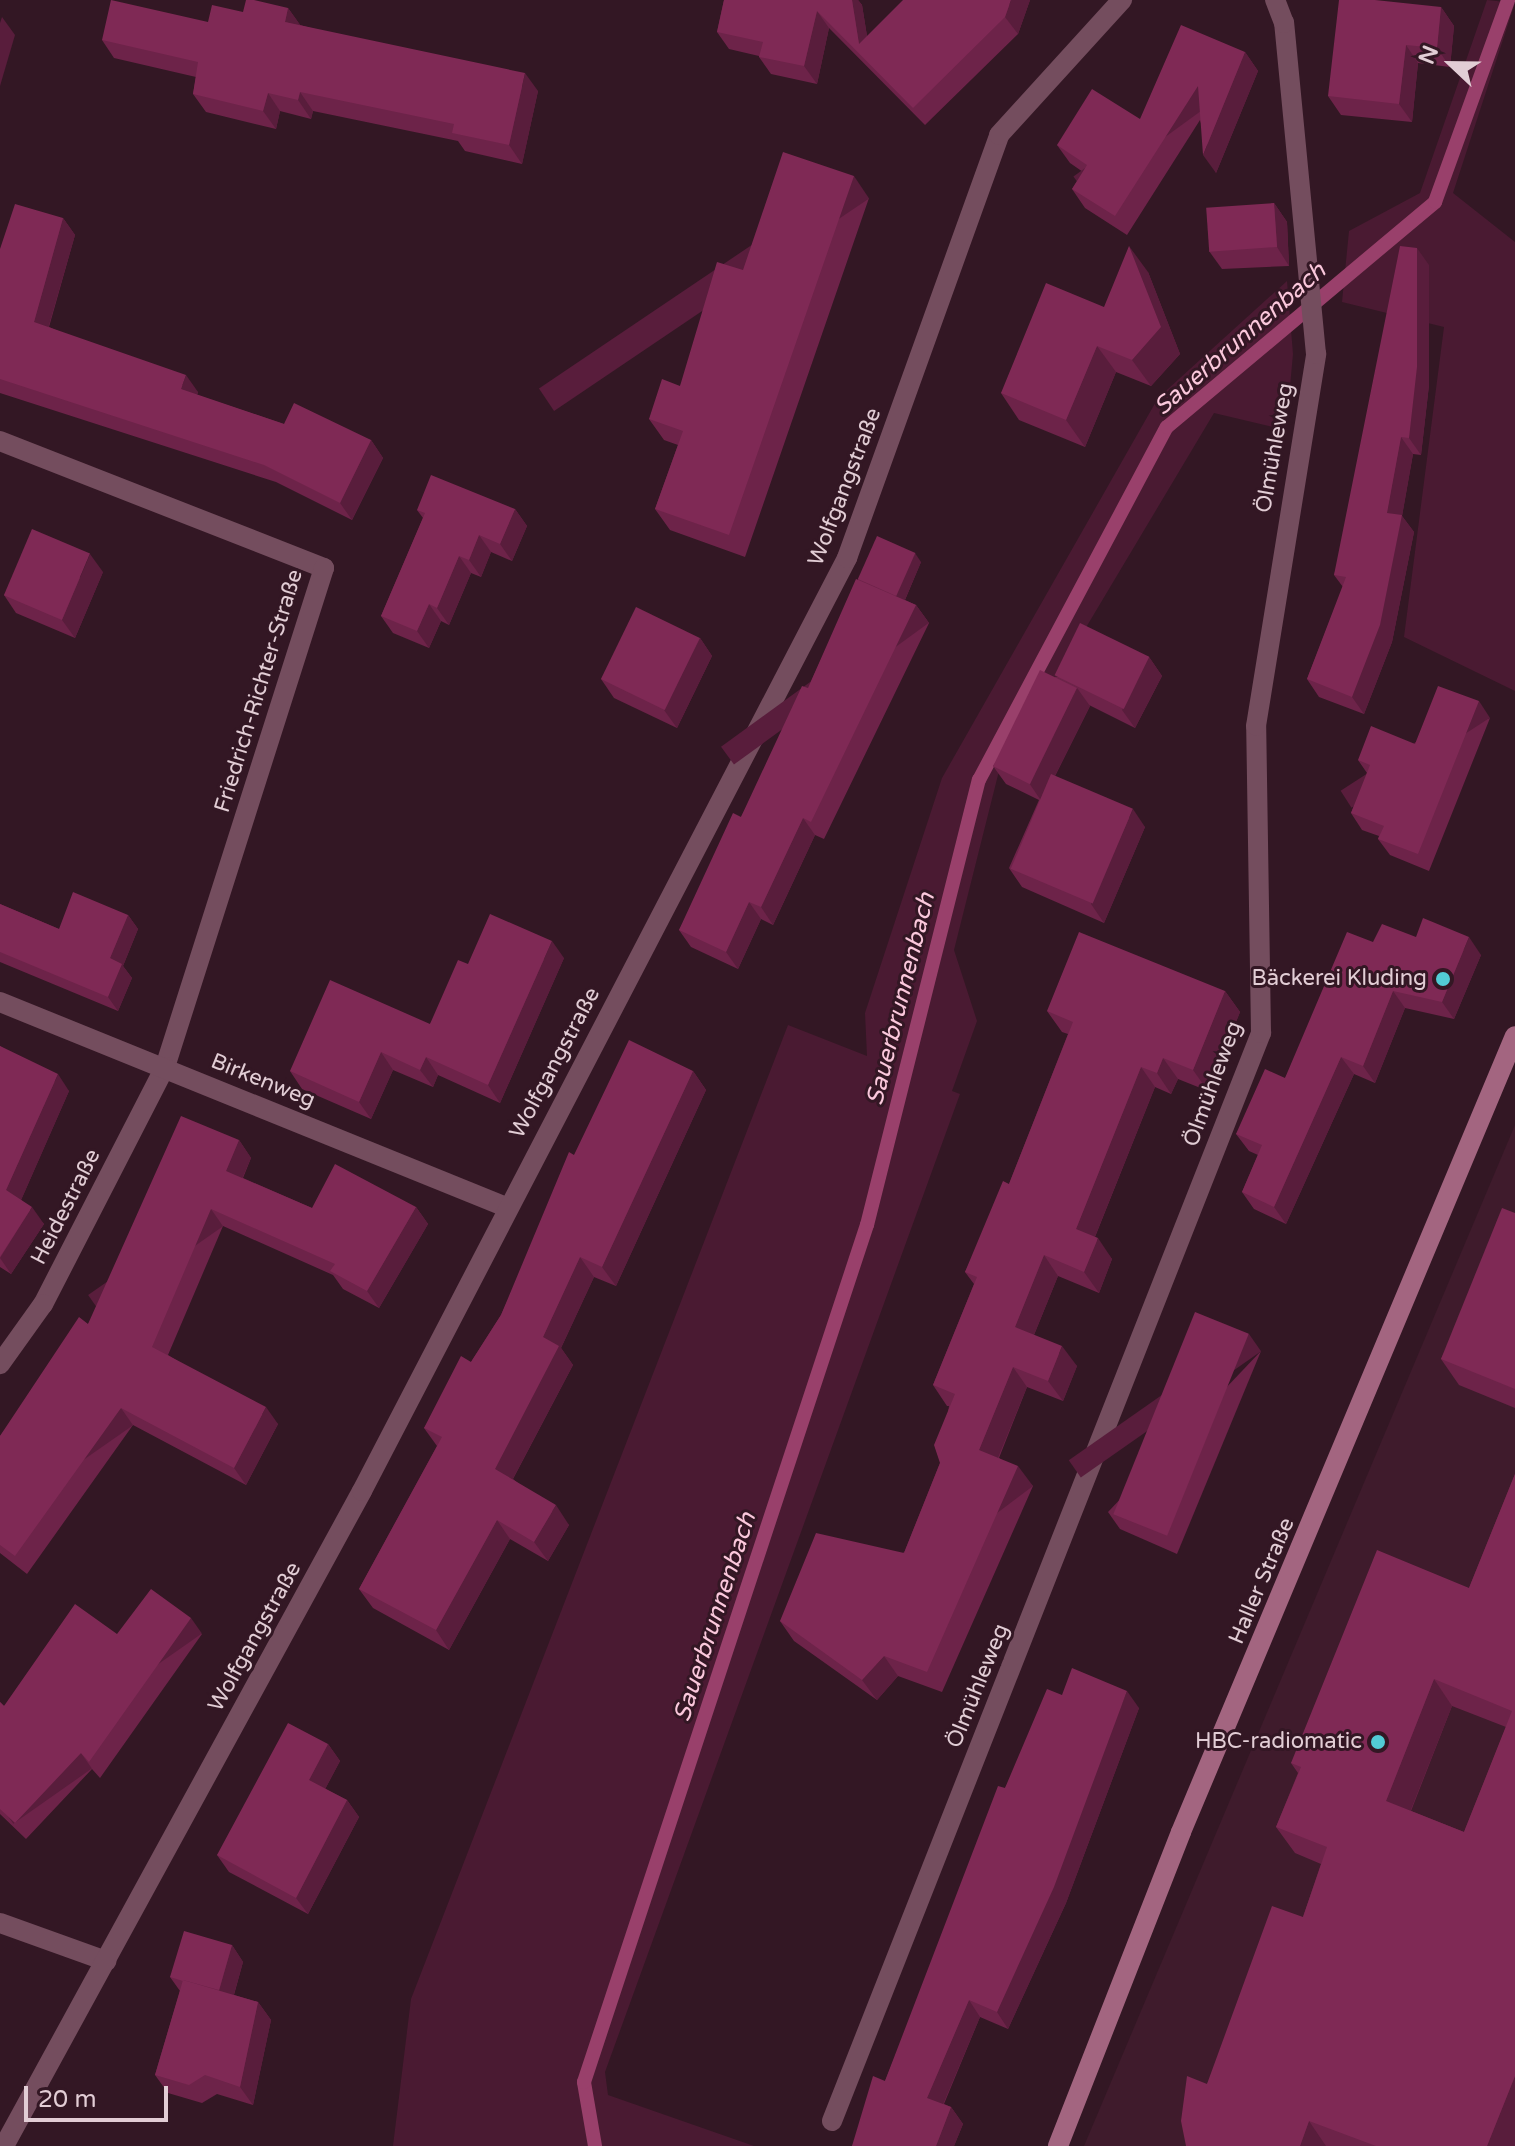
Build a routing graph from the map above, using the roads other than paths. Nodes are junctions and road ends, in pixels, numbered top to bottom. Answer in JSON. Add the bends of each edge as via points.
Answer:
{"nodes":[{"id":1,"x":1122,"y":0,"type":"edge"},
{"id":2,"x":1275,"y":0,"type":"edge"},
{"id":3,"x":0,"y":441,"type":"edge"},
{"id":4,"x":0,"y":1002,"type":"edge"},
{"id":5,"x":1515,"y":1036,"type":"edge"},
{"id":6,"x":165,"y":1067,"type":"junction"},
{"id":7,"x":506,"y":1207,"type":"junction"},
{"id":8,"x":0,"y":1364,"type":"edge"},
{"id":9,"x":0,"y":1923,"type":"edge"},
{"id":10,"x":106,"y":1961,"type":"junction"},
{"id":11,"x":832,"y":2121,"type":"dead end"},
{"id":12,"x":4,"y":2146,"type":"edge"},
{"id":13,"x":1058,"y":2146,"type":"edge"}],
"edges":[{"from":1,"to":7,"type":"street","name":"Wolfgangstraße","via":[[999,135],[847,558]]},
{"from":2,"to":11,"type":"street","name":"Ölmühleweg","via":[[1284,23],[1316,354],[1256,726],[1261,1033]]},
{"from":3,"to":6,"type":"street","name":"Friedrich-Richter-Straße","via":[[324,568]]},
{"from":4,"to":6,"type":"street","name":"Birkenweg"},
{"from":5,"to":13,"type":"main road","name":"Haller Straße","via":[[1181,1832]]},
{"from":6,"to":7,"type":"street","name":"Birkenweg"},
{"from":6,"to":8,"type":"street","name":"Heidestraße","via":[[43,1304]]},
{"from":7,"to":10,"type":"street","name":"Wolfgangstraße","via":[[362,1491]]},
{"from":9,"to":10,"type":"street"},
{"from":10,"to":12,"type":"street","name":"Wolfgangstraße"}]}
